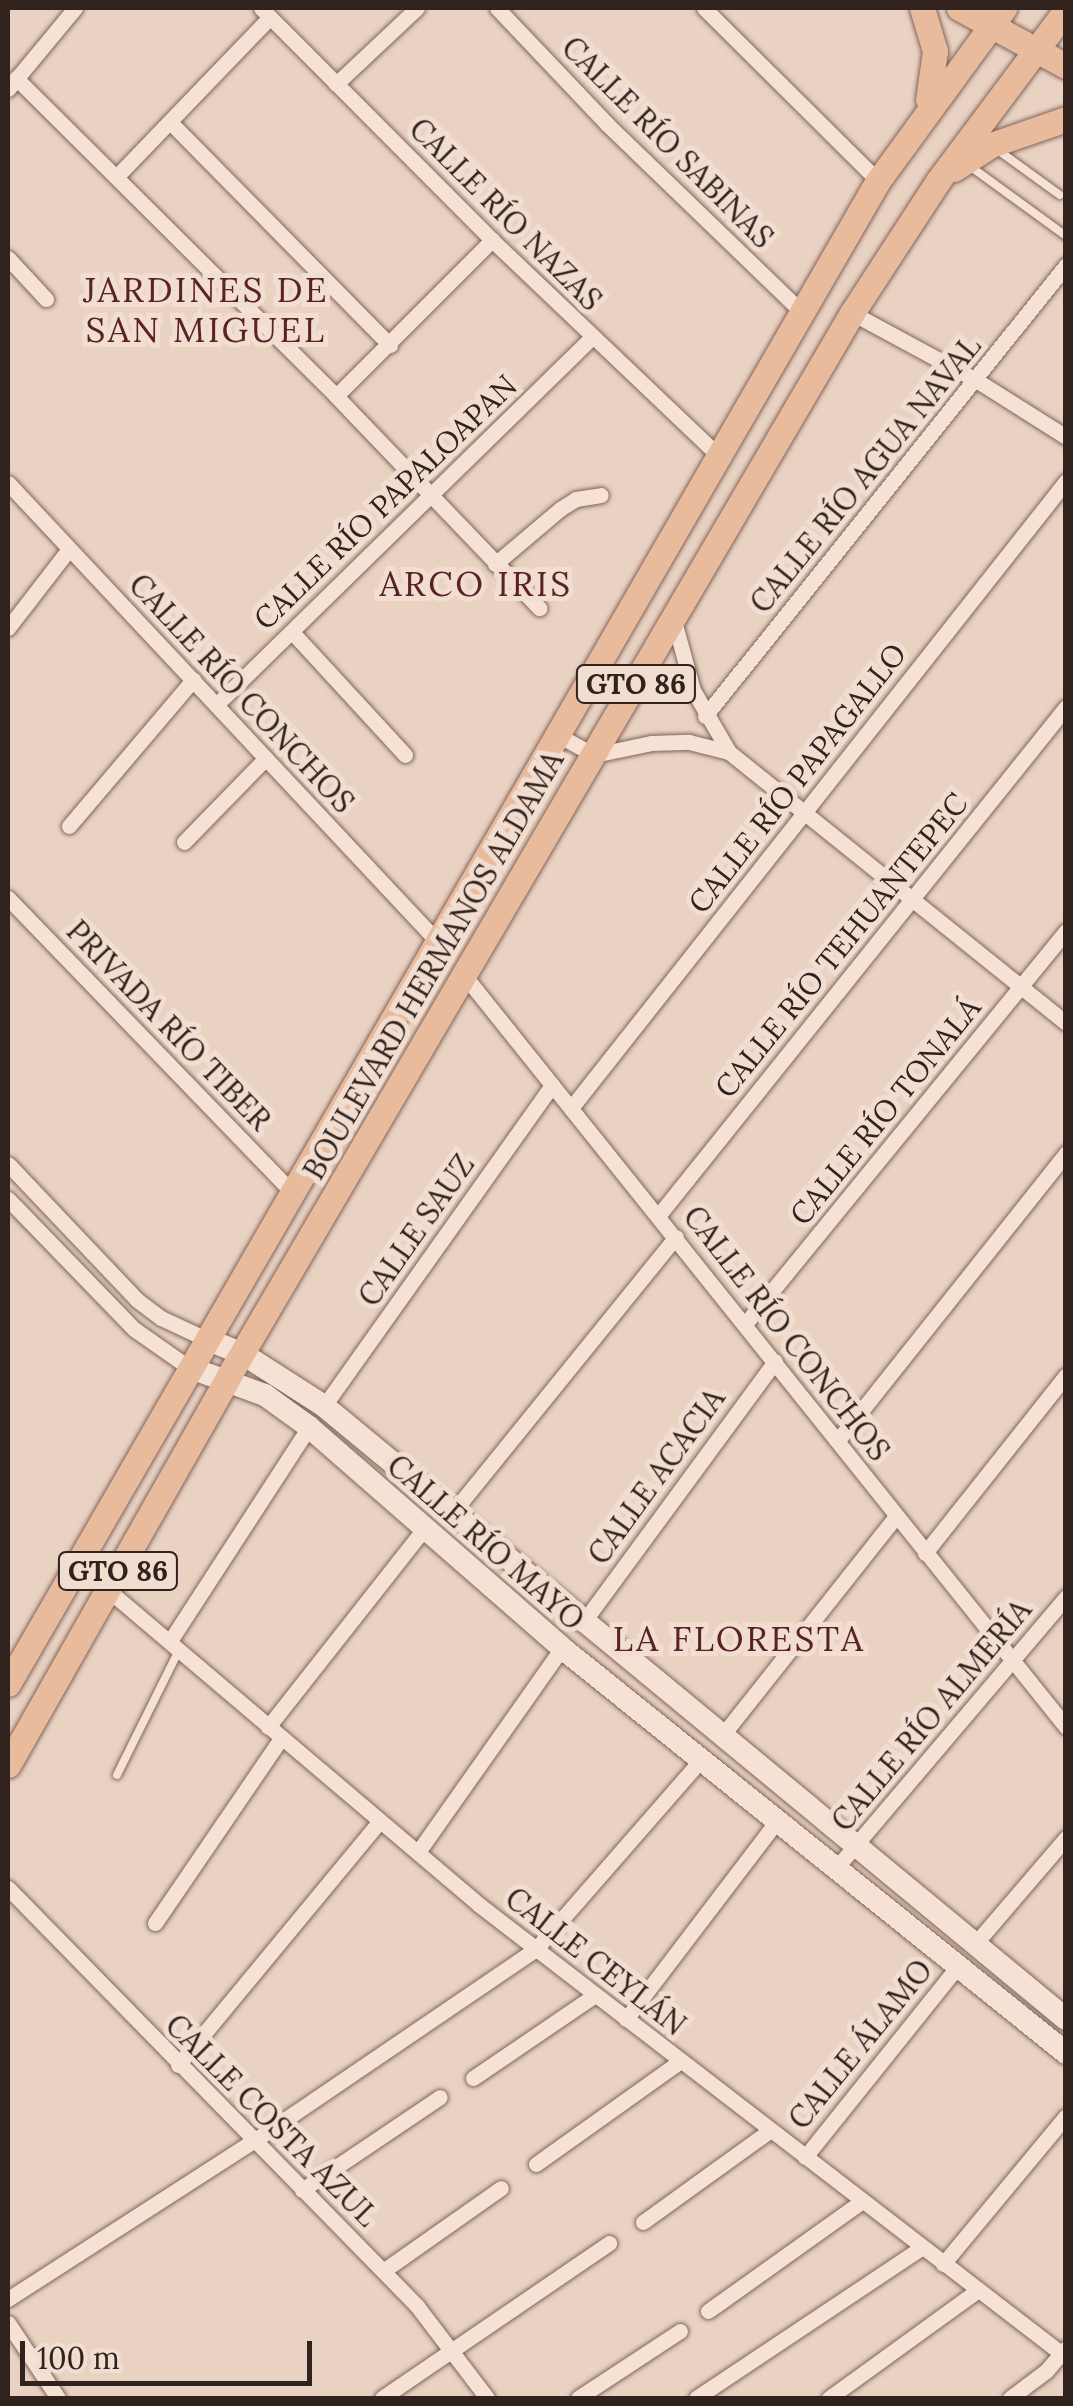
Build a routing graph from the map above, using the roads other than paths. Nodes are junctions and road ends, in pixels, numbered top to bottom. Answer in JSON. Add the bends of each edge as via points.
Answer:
{"nodes":[{"id":1,"x":76,"y":8,"type":"edge"},
{"id":2,"x":417,"y":8,"type":"edge"},
{"id":3,"x":497,"y":8,"type":"edge"},
{"id":4,"x":704,"y":8,"type":"edge"},
{"id":5,"x":922,"y":8,"type":"edge"},
{"id":6,"x":959,"y":8,"type":"edge"},
{"id":7,"x":1066,"y":10,"type":"edge"},
{"id":8,"x":265,"y":12,"type":"edge"},
{"id":9,"x":996,"y":16,"type":"edge"},
{"id":10,"x":1034,"y":50,"type":"junction"},
{"id":11,"x":1066,"y":66,"type":"edge"},
{"id":12,"x":12,"y":84,"type":"edge"},
{"id":13,"x":336,"y":84,"type":"junction"},
{"id":14,"x":926,"y":110,"type":"junction"},
{"id":15,"x":1066,"y":120,"type":"edge"},
{"id":16,"x":172,"y":123,"type":"junction"},
{"id":17,"x":991,"y":145,"type":"junction"},
{"id":18,"x":964,"y":161,"type":"junction"},
{"id":19,"x":118,"y":175,"type":"junction"},
{"id":20,"x":878,"y":181,"type":"junction"},
{"id":21,"x":938,"y":181,"type":"junction"},
{"id":22,"x":1060,"y":194,"type":"dead end"},
{"id":23,"x":1066,"y":236,"type":"edge"},
{"id":24,"x":492,"y":240,"type":"junction"},
{"id":25,"x":8,"y":258,"type":"edge"},
{"id":26,"x":1066,"y":264,"type":"edge"},
{"id":27,"x":46,"y":299,"type":"dead end"},
{"id":28,"x":802,"y":312,"type":"junction"},
{"id":29,"x":852,"y":313,"type":"junction"},
{"id":30,"x":592,"y":337,"type":"junction"},
{"id":31,"x":390,"y":344,"type":"junction"},
{"id":32,"x":976,"y":380,"type":"junction"},
{"id":33,"x":336,"y":396,"type":"junction"},
{"id":34,"x":1066,"y":437,"type":"edge"},
{"id":35,"x":718,"y":454,"type":"junction"},
{"id":36,"x":1066,"y":481,"type":"edge"},
{"id":37,"x":8,"y":484,"type":"edge"},
{"id":38,"x":600,"y":495,"type":"dead end"},
{"id":39,"x":431,"y":499,"type":"junction"},
{"id":40,"x":68,"y":548,"type":"junction"},
{"id":41,"x":495,"y":564,"type":"junction"},
{"id":42,"x":539,"y":608,"type":"dead end"},
{"id":43,"x":674,"y":621,"type":"junction"},
{"id":44,"x":8,"y":628,"type":"edge"},
{"id":45,"x":292,"y":632,"type":"junction"},
{"id":46,"x":193,"y":680,"type":"junction"},
{"id":47,"x":216,"y":705,"type":"junction"},
{"id":48,"x":1066,"y":707,"type":"edge"},
{"id":49,"x":706,"y":716,"type":"junction"},
{"id":50,"x":556,"y":734,"type":"junction"},
{"id":51,"x":729,"y":752,"type":"junction"},
{"id":52,"x":594,"y":755,"type":"junction"},
{"id":53,"x":405,"y":756,"type":"dead end"},
{"id":54,"x":266,"y":758,"type":"junction"},
{"id":55,"x":803,"y":814,"type":"junction"},
{"id":56,"x":68,"y":826,"type":"dead end"},
{"id":57,"x":184,"y":842,"type":"dead end"},
{"id":58,"x":8,"y":898,"type":"edge"},
{"id":59,"x":913,"y":900,"type":"junction"},
{"id":60,"x":1066,"y":931,"type":"edge"},
{"id":61,"x":436,"y":940,"type":"junction"},
{"id":62,"x":464,"y":975,"type":"junction"},
{"id":63,"x":1021,"y":988,"type":"junction"},
{"id":64,"x":1066,"y":1023,"type":"edge"},
{"id":65,"x":552,"y":1084,"type":"junction"},
{"id":66,"x":571,"y":1108,"type":"junction"},
{"id":67,"x":1066,"y":1153,"type":"edge"},
{"id":68,"x":8,"y":1164,"type":"edge"},
{"id":69,"x":290,"y":1190,"type":"junction"},
{"id":70,"x":8,"y":1199,"type":"edge"},
{"id":71,"x":658,"y":1216,"type":"junction"},
{"id":72,"x":676,"y":1237,"type":"junction"},
{"id":73,"x":86,"y":1248,"type":"junction"},
{"id":74,"x":68,"y":1265,"type":"junction"},
{"id":75,"x":745,"y":1324,"type":"junction"},
{"id":76,"x":206,"y":1340,"type":"junction"},
{"id":77,"x":242,"y":1354,"type":"junction"},
{"id":78,"x":774,"y":1361,"type":"junction"},
{"id":79,"x":188,"y":1367,"type":"junction"},
{"id":80,"x":1066,"y":1375,"type":"edge"},
{"id":81,"x":228,"y":1377,"type":"junction"},
{"id":82,"x":324,"y":1406,"type":"junction"},
{"id":83,"x":309,"y":1428,"type":"junction"},
{"id":84,"x":838,"y":1440,"type":"junction"},
{"id":85,"x":453,"y":1512,"type":"junction"},
{"id":86,"x":896,"y":1516,"type":"junction"},
{"id":87,"x":423,"y":1530,"type":"junction"},
{"id":88,"x":924,"y":1553,"type":"junction"},
{"id":89,"x":108,"y":1590,"type":"junction"},
{"id":90,"x":1066,"y":1597,"type":"edge"},
{"id":91,"x":582,"y":1624,"type":"junction"},
{"id":92,"x":174,"y":1646,"type":"junction"},
{"id":93,"x":562,"y":1648,"type":"junction"},
{"id":94,"x":1014,"y":1662,"type":"junction"},
{"id":95,"x":8,"y":1684,"type":"edge"},
{"id":96,"x":268,"y":1727,"type":"junction"},
{"id":97,"x":1066,"y":1727,"type":"edge"},
{"id":98,"x":281,"y":1738,"type":"junction"},
{"id":99,"x":721,"y":1738,"type":"junction"},
{"id":100,"x":700,"y":1761,"type":"junction"},
{"id":101,"x":8,"y":1765,"type":"edge"},
{"id":102,"x":117,"y":1775,"type":"dead end"},
{"id":103,"x":777,"y":1821,"type":"junction"},
{"id":104,"x":379,"y":1822,"type":"junction"},
{"id":105,"x":1066,"y":1838,"type":"edge"},
{"id":106,"x":856,"y":1845,"type":"junction"},
{"id":107,"x":418,"y":1852,"type":"junction"},
{"id":108,"x":837,"y":1867,"type":"junction"},
{"id":109,"x":8,"y":1888,"type":"edge"},
{"id":110,"x":154,"y":1923,"type":"dead end"},
{"id":111,"x":975,"y":1944,"type":"junction"},
{"id":112,"x":535,"y":1950,"type":"junction"},
{"id":113,"x":959,"y":1966,"type":"junction"},
{"id":114,"x":595,"y":1996,"type":"junction"},
{"id":115,"x":626,"y":2019,"type":"junction"},
{"id":116,"x":1066,"y":2019,"type":"edge"},
{"id":117,"x":1066,"y":2053,"type":"edge"},
{"id":118,"x":680,"y":2062,"type":"junction"},
{"id":119,"x":178,"y":2065,"type":"junction"},
{"id":120,"x":473,"y":2078,"type":"dead end"},
{"id":121,"x":440,"y":2096,"type":"dead end"},
{"id":122,"x":1066,"y":2116,"type":"edge"},
{"id":123,"x":769,"y":2130,"type":"junction"},
{"id":124,"x":252,"y":2142,"type":"junction"},
{"id":125,"x":805,"y":2157,"type":"junction"},
{"id":126,"x":536,"y":2164,"type":"dead end"},
{"id":127,"x":501,"y":2188,"type":"dead end"},
{"id":128,"x":302,"y":2190,"type":"junction"},
{"id":129,"x":861,"y":2202,"type":"junction"},
{"id":130,"x":643,"y":2222,"type":"dead end"},
{"id":131,"x":608,"y":2243,"type":"dead end"},
{"id":132,"x":921,"y":2248,"type":"junction"},
{"id":133,"x":943,"y":2264,"type":"junction"},
{"id":134,"x":383,"y":2271,"type":"junction"},
{"id":135,"x":977,"y":2291,"type":"junction"},
{"id":136,"x":8,"y":2298,"type":"edge"},
{"id":137,"x":708,"y":2311,"type":"dead end"},
{"id":138,"x":8,"y":2323,"type":"edge"},
{"id":139,"x":680,"y":2331,"type":"dead end"},
{"id":140,"x":453,"y":2350,"type":"junction"},
{"id":141,"x":1064,"y":2353,"type":"edge"},
{"id":142,"x":55,"y":2398,"type":"edge"},
{"id":143,"x":382,"y":2398,"type":"edge"},
{"id":144,"x":487,"y":2398,"type":"edge"},
{"id":145,"x":578,"y":2398,"type":"edge"},
{"id":146,"x":696,"y":2398,"type":"edge"},
{"id":147,"x":828,"y":2398,"type":"edge"},
{"id":148,"x":1010,"y":2398,"type":"edge"}],
"edges":[{"from":1,"to":12,"type":"street"},
{"from":2,"to":13,"type":"street"},
{"from":3,"to":28,"type":"street","name":"CALLE RÍO SABINAS"},
{"from":4,"to":20,"type":"street"},
{"from":5,"to":14,"type":"main road","via":[[934,51]]},
{"from":6,"to":9,"type":"main road"},
{"from":7,"to":10,"type":"main road","name":"BOULEVARD HERMANOS ALDAMA","number":"GTO 86"},
{"from":8,"to":13,"type":"street","name":"CALLE RÍO NAZAS"},
{"from":8,"to":16,"type":"street"},
{"from":9,"to":10,"type":"main road"},
{"from":9,"to":14,"type":"main road","name":"BOULEVARD HERMANOS ALDAMA","number":"GTO 86"},
{"from":10,"to":11,"type":"main road"},
{"from":10,"to":21,"type":"main road","name":"BOULEVARD HERMANOS ALDAMA","number":"GTO 86"},
{"from":12,"to":19,"type":"street"},
{"from":13,"to":24,"type":"street","name":"CALLE RÍO NAZAS"},
{"from":14,"to":20,"type":"main road","name":"BOULEVARD HERMANOS ALDAMA","number":"GTO 86"},
{"from":15,"to":17,"type":"main road"},
{"from":16,"to":19,"type":"street"},
{"from":16,"to":31,"type":"street"},
{"from":17,"to":18,"type":"main road"},
{"from":17,"to":22,"type":"lane"},
{"from":18,"to":21,"type":"main road"},
{"from":18,"to":23,"type":"lane"},
{"from":19,"to":33,"type":"street"},
{"from":20,"to":28,"type":"main road","name":"BOULEVARD HERMANOS ALDAMA","number":"GTO 86"},
{"from":21,"to":29,"type":"main road","name":"BOULEVARD HERMANOS ALDAMA","number":"GTO 86"},
{"from":24,"to":30,"type":"street","name":"CALLE RÍO NAZAS"},
{"from":24,"to":31,"type":"street"},
{"from":25,"to":27,"type":"street"},
{"from":26,"to":32,"type":"street","name":"CALLE RÍO AGUA NAVAL"},
{"from":28,"to":35,"type":"main road","name":"BOULEVARD HERMANOS ALDAMA","number":"GTO 86"},
{"from":29,"to":32,"type":"street"},
{"from":29,"to":43,"type":"main road","name":"BOULEVARD HERMANOS ALDAMA","number":"GTO 86"},
{"from":30,"to":35,"type":"street","name":"CALLE RÍO NAZAS"},
{"from":30,"to":39,"type":"street","name":"CALLE RÍO PAPALOAPAN"},
{"from":31,"to":33,"type":"street"},
{"from":32,"to":34,"type":"street"},
{"from":32,"to":49,"type":"street","name":"CALLE RÍO AGUA NAVAL"},
{"from":33,"to":39,"type":"street"},
{"from":35,"to":50,"type":"main road","name":"BOULEVARD HERMANOS ALDAMA","number":"GTO 86"},
{"from":36,"to":55,"type":"street","name":"CALLE RÍO PAPAGALLO"},
{"from":37,"to":40,"type":"street","name":"CALLE RÍO CONCHOS"},
{"from":38,"to":41,"type":"street","via":[[576,499]]},
{"from":39,"to":41,"type":"street"},
{"from":39,"to":45,"type":"street","name":"CALLE RÍO PAPALOAPAN"},
{"from":40,"to":44,"type":"street"},
{"from":40,"to":46,"type":"street","name":"CALLE RÍO CONCHOS"},
{"from":41,"to":42,"type":"street"},
{"from":43,"to":49,"type":"street"},
{"from":43,"to":52,"type":"main road","name":"BOULEVARD HERMANOS ALDAMA","number":"GTO 86"},
{"from":45,"to":47,"type":"street","name":"CALLE RÍO PAPALOAPAN"},
{"from":45,"to":53,"type":"street"},
{"from":46,"to":47,"type":"street","name":"CALLE RÍO CONCHOS"},
{"from":46,"to":56,"type":"street"},
{"from":47,"to":54,"type":"street","name":"CALLE RÍO CONCHOS"},
{"from":48,"to":59,"type":"street","name":"CALLE RÍO TEHUANTEPEC"},
{"from":49,"to":51,"type":"street"},
{"from":50,"to":52,"type":"street"},
{"from":50,"to":61,"type":"main road","name":"BOULEVARD HERMANOS ALDAMA","number":"GTO 86"},
{"from":51,"to":52,"type":"street","via":[[689,742]]},
{"from":51,"to":55,"type":"street"},
{"from":52,"to":62,"type":"main road","name":"BOULEVARD HERMANOS ALDAMA","number":"GTO 86"},
{"from":54,"to":57,"type":"street"},
{"from":54,"to":61,"type":"street","name":"CALLE RÍO CONCHOS"},
{"from":55,"to":59,"type":"street"},
{"from":55,"to":66,"type":"street","name":"CALLE RÍO PAPAGALLO"},
{"from":58,"to":69,"type":"street","name":"PRIVADA RÍO TIBER"},
{"from":59,"to":63,"type":"street"},
{"from":59,"to":71,"type":"street","name":"CALLE RÍO TEHUANTEPEC"},
{"from":60,"to":63,"type":"street","name":"CALLE RÍO TONALÁ"},
{"from":61,"to":69,"type":"main road","name":"BOULEVARD HERMANOS ALDAMA","number":"GTO 86"},
{"from":62,"to":65,"type":"street","name":"CALLE RÍO CONCHOS"},
{"from":62,"to":77,"type":"main road","name":"BOULEVARD HERMANOS ALDAMA","number":"GTO 86"},
{"from":63,"to":64,"type":"street"},
{"from":63,"to":75,"type":"street","name":"CALLE RÍO TONALÁ"},
{"from":65,"to":66,"type":"street","name":"CALLE RÍO CONCHOS"},
{"from":65,"to":82,"type":"street","name":"CALLE SAUZ"},
{"from":66,"to":71,"type":"street","name":"CALLE RÍO CONCHOS"},
{"from":67,"to":84,"type":"street"},
{"from":68,"to":73,"type":"street","name":"CALLE RÍO MAYO"},
{"from":69,"to":76,"type":"main road","name":"BOULEVARD HERMANOS ALDAMA","number":"GTO 86"},
{"from":70,"to":74,"type":"street","name":"CALLE RÍO MAYO"},
{"from":71,"to":72,"type":"street","name":"CALLE RÍO CONCHOS"},
{"from":72,"to":75,"type":"street","name":"CALLE RÍO CONCHOS"},
{"from":72,"to":85,"type":"street"},
{"from":73,"to":74,"type":"street"},
{"from":73,"to":76,"type":"street","name":"CALLE RÍO MAYO","via":[[160,1318]]},
{"from":74,"to":79,"type":"street","name":"CALLE RÍO MAYO","via":[[134,1329]]},
{"from":75,"to":78,"type":"street","name":"CALLE RÍO CONCHOS"},
{"from":76,"to":77,"type":"street","name":"CALLE RÍO MAYO"},
{"from":76,"to":79,"type":"main road","name":"BOULEVARD HERMANOS ALDAMA","number":"GTO 86"},
{"from":77,"to":81,"type":"main road","name":"BOULEVARD HERMANOS ALDAMA","number":"GTO 86"},
{"from":77,"to":82,"type":"street","name":"CALLE RÍO MAYO"},
{"from":78,"to":84,"type":"street","name":"CALLE RÍO CONCHOS"},
{"from":78,"to":91,"type":"street","name":"CALLE ACACIA"},
{"from":79,"to":81,"type":"street","name":"CALLE RÍO MAYO"},
{"from":79,"to":95,"type":"main road","name":"BOULEVARD HERMANOS ALDAMA","number":"GTO 86"},
{"from":80,"to":88,"type":"street"},
{"from":81,"to":83,"type":"street","name":"CALLE RÍO MAYO","via":[[266,1394]]},
{"from":81,"to":89,"type":"main road","name":"BOULEVARD HERMANOS ALDAMA","number":"GTO 86"},
{"from":82,"to":85,"type":"street","name":"CALLE RÍO MAYO"},
{"from":83,"to":87,"type":"street","name":"CALLE RÍO MAYO"},
{"from":83,"to":92,"type":"street"},
{"from":84,"to":86,"type":"street","name":"CALLE RÍO CONCHOS"},
{"from":85,"to":91,"type":"street","name":"CALLE RÍO MAYO"},
{"from":86,"to":88,"type":"street","name":"CALLE RÍO CONCHOS"},
{"from":86,"to":99,"type":"street"},
{"from":87,"to":93,"type":"street","name":"CALLE RÍO MAYO"},
{"from":87,"to":96,"type":"street"},
{"from":88,"to":94,"type":"street","name":"CALLE RÍO CONCHOS"},
{"from":89,"to":92,"type":"street","name":"CALLE CEYLÁN"},
{"from":89,"to":101,"type":"main road","name":"BOULEVARD HERMANOS ALDAMA","number":"GTO 86"},
{"from":90,"to":94,"type":"street","name":"CALLE RÍO ALMERÍA"},
{"from":91,"to":99,"type":"street","name":"CALLE RÍO MAYO"},
{"from":92,"to":96,"type":"street","name":"CALLE CEYLÁN"},
{"from":92,"to":102,"type":"lane"},
{"from":93,"to":100,"type":"street","name":"CALLE RÍO MAYO"},
{"from":93,"to":107,"type":"street"},
{"from":94,"to":97,"type":"street","name":"CALLE RÍO CONCHOS"},
{"from":94,"to":106,"type":"street","name":"CALLE RÍO ALMERÍA"},
{"from":96,"to":98,"type":"street","name":"CALLE CEYLÁN"},
{"from":98,"to":104,"type":"street","name":"CALLE CEYLÁN"},
{"from":98,"to":110,"type":"street"},
{"from":99,"to":106,"type":"street","name":"CALLE RÍO MAYO"},
{"from":100,"to":103,"type":"street","name":"CALLE RÍO MAYO"},
{"from":100,"to":112,"type":"street"},
{"from":103,"to":108,"type":"street","name":"CALLE RÍO MAYO"},
{"from":103,"to":115,"type":"street"},
{"from":104,"to":107,"type":"street","name":"CALLE CEYLÁN"},
{"from":104,"to":119,"type":"street"},
{"from":105,"to":111,"type":"street"},
{"from":106,"to":108,"type":"street","name":"CALLE RÍO ALMERÍA"},
{"from":106,"to":111,"type":"street","name":"CALLE RÍO MAYO"},
{"from":107,"to":112,"type":"street","name":"CALLE CEYLÁN"},
{"from":108,"to":113,"type":"street","name":"CALLE RÍO MAYO"},
{"from":109,"to":119,"type":"street","name":"CALLE COSTA AZUL"},
{"from":111,"to":116,"type":"street","name":"CALLE RÍO MAYO"},
{"from":112,"to":114,"type":"street","name":"CALLE CEYLÁN"},
{"from":112,"to":124,"type":"street"},
{"from":113,"to":117,"type":"street","name":"CALLE RÍO MAYO"},
{"from":113,"to":125,"type":"street","name":"CALLE ÁLAMO"},
{"from":114,"to":115,"type":"street","name":"CALLE CEYLÁN"},
{"from":114,"to":120,"type":"street"},
{"from":115,"to":118,"type":"street","name":"CALLE CEYLÁN"},
{"from":118,"to":123,"type":"street","name":"CALLE CEYLÁN"},
{"from":118,"to":126,"type":"street"},
{"from":119,"to":124,"type":"street","name":"CALLE COSTA AZUL"},
{"from":121,"to":128,"type":"street"},
{"from":122,"to":133,"type":"street"},
{"from":123,"to":125,"type":"street","name":"CALLE CEYLÁN"},
{"from":123,"to":130,"type":"street"},
{"from":124,"to":128,"type":"street","name":"CALLE COSTA AZUL"},
{"from":124,"to":136,"type":"street"},
{"from":125,"to":129,"type":"street","name":"CALLE CEYLÁN"},
{"from":127,"to":134,"type":"street"},
{"from":128,"to":134,"type":"street","name":"CALLE COSTA AZUL"},
{"from":129,"to":132,"type":"street","name":"CALLE CEYLÁN"},
{"from":129,"to":137,"type":"street"},
{"from":131,"to":140,"type":"street"},
{"from":132,"to":133,"type":"street","name":"CALLE CEYLÁN"},
{"from":132,"to":146,"type":"street"},
{"from":133,"to":135,"type":"street","name":"CALLE CEYLÁN"},
{"from":134,"to":140,"type":"street","name":"CALLE COSTA AZUL"},
{"from":135,"to":141,"type":"street","name":"CALLE CEYLÁN"},
{"from":135,"to":147,"type":"street"},
{"from":138,"to":142,"type":"street"},
{"from":139,"to":145,"type":"street"},
{"from":140,"to":143,"type":"street"},
{"from":140,"to":144,"type":"street","name":"CALLE COSTA AZUL"},
{"from":141,"to":148,"type":"street"}]}
